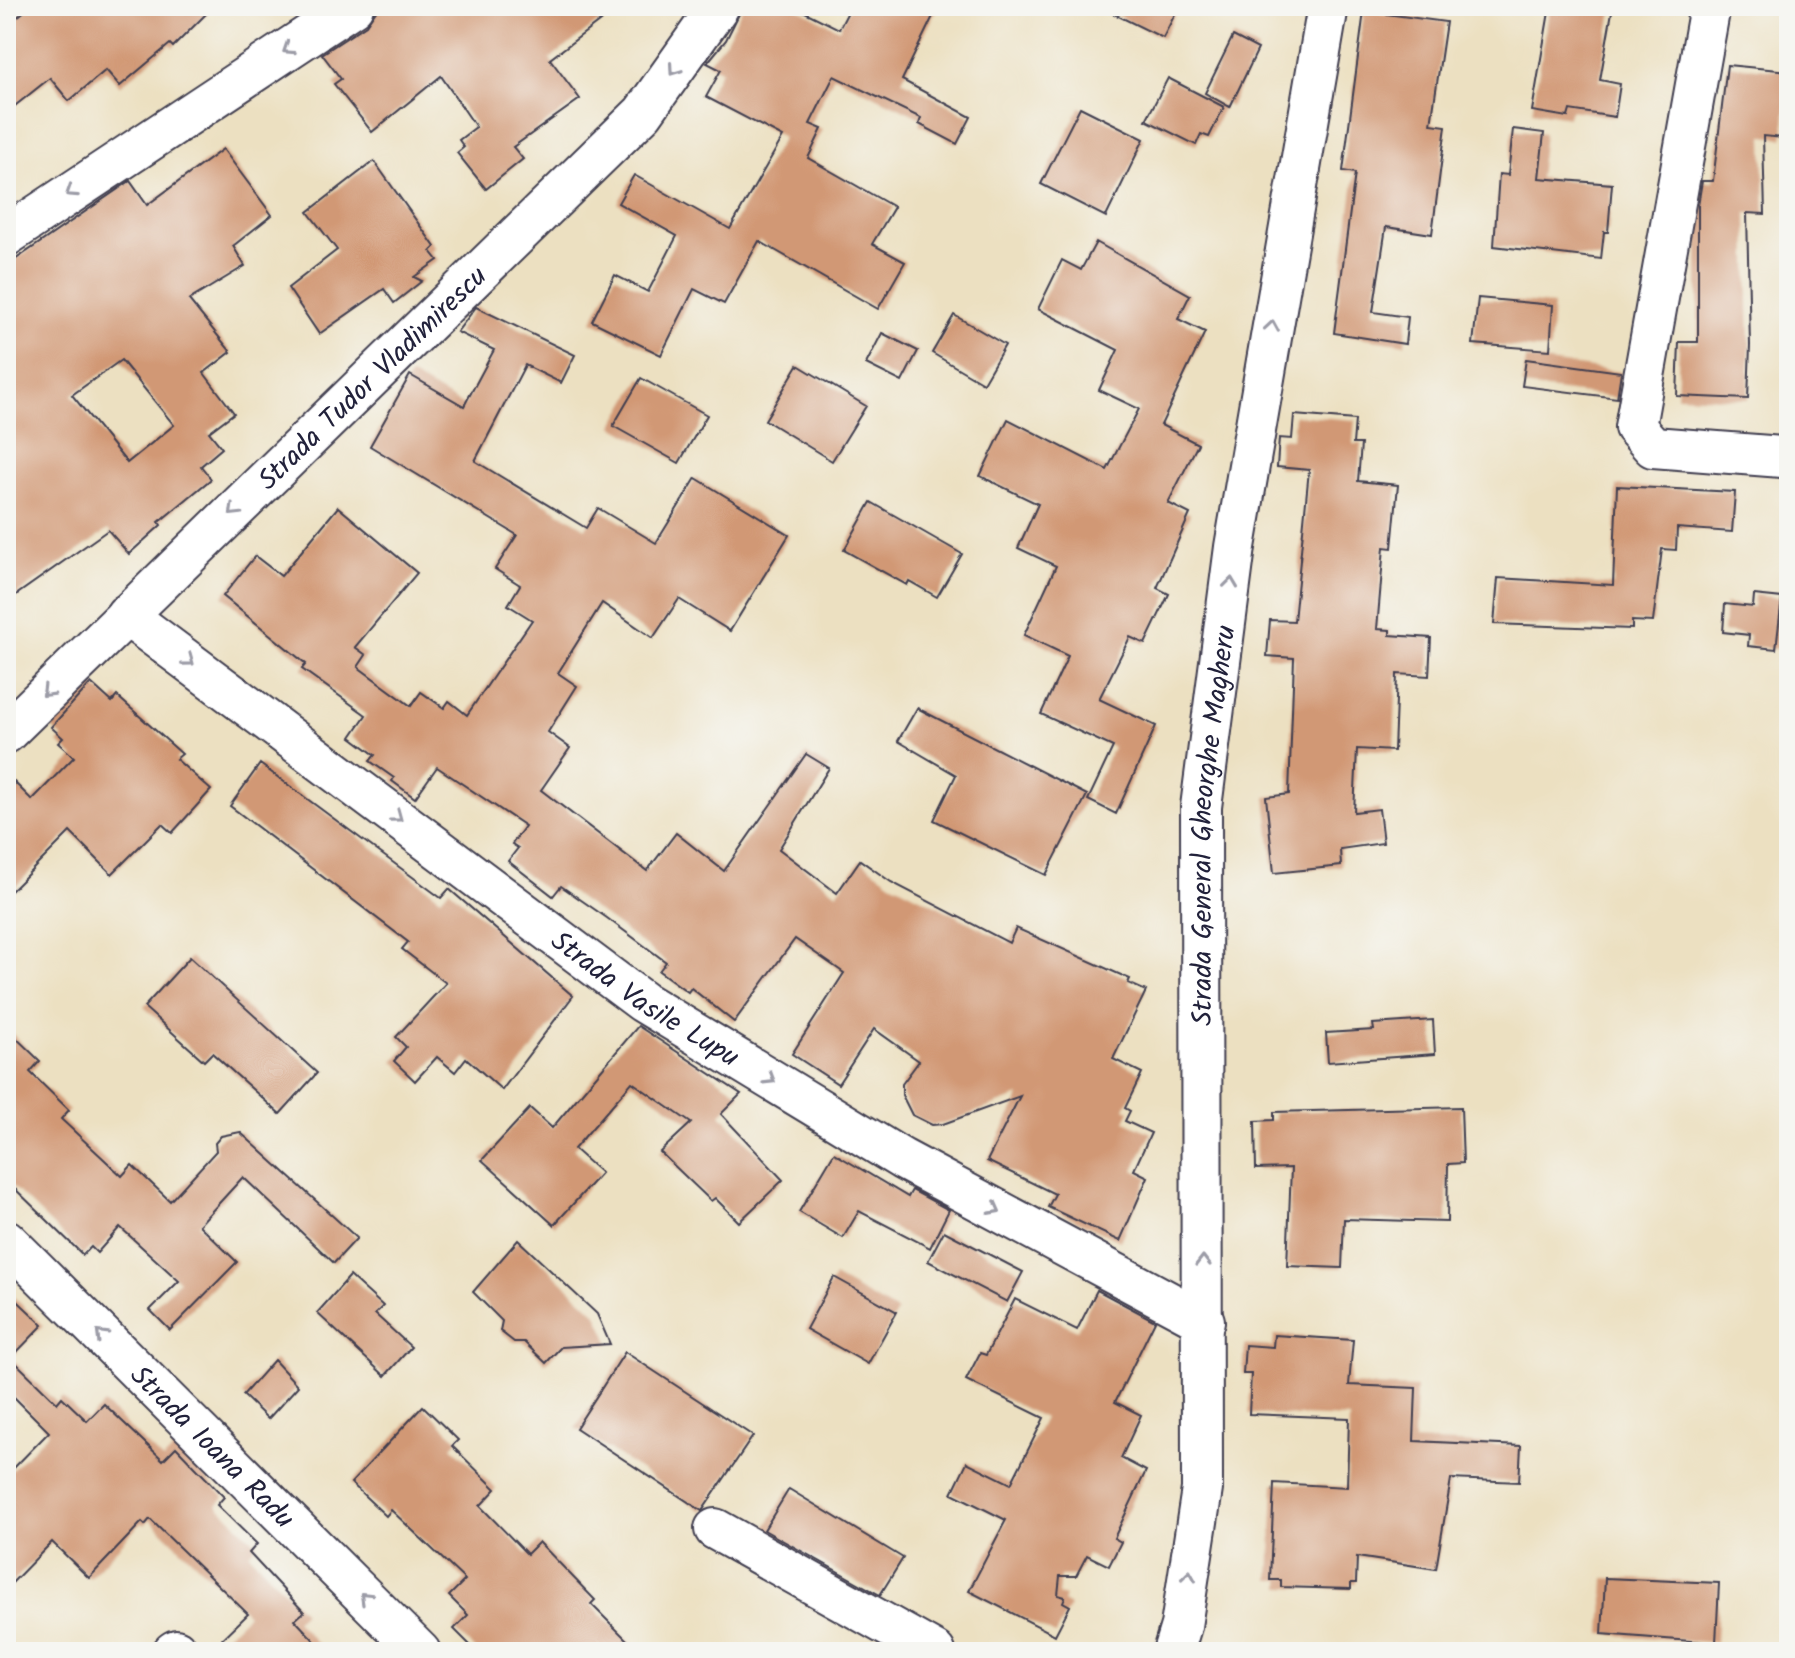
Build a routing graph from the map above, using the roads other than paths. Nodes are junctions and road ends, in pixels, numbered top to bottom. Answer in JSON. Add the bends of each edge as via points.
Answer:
{"nodes":[{"id":1,"x":353,"y":6,"type":"edge"},
{"id":2,"x":719,"y":6,"type":"edge"},
{"id":3,"x":1328,"y":6,"type":"edge"},
{"id":4,"x":1710,"y":6,"type":"edge"},
{"id":5,"x":6,"y":236,"type":"edge"},
{"id":6,"x":1782,"y":457,"type":"dead end"},
{"id":7,"x":126,"y":615,"type":"junction"},
{"id":8,"x":6,"y":733,"type":"edge"},
{"id":9,"x":6,"y":1240,"type":"edge"},
{"id":10,"x":1204,"y":1321,"type":"junction"},
{"id":11,"x":715,"y":1529,"type":"dead end"},
{"id":12,"x":420,"y":1652,"type":"edge"},
{"id":13,"x":935,"y":1652,"type":"edge"},
{"id":14,"x":1173,"y":1652,"type":"edge"}],
"edges":[{"from":1,"to":5,"type":"street","one_way":true},
{"from":2,"to":7,"type":"street","name":"Strada Tudor Vladimirescu","one_way":true,"via":[[643,113]]},
{"from":10,"to":3,"type":"street","name":"Strada General Gheorghe Magheru","one_way":true,"via":[[1201,807],[1235,547]]},
{"from":4,"to":6,"type":"street","via":[[1635,427],[1653,447]]},
{"from":7,"to":8,"type":"street","name":"Strada Tudor Vladimirescu","one_way":true},
{"from":7,"to":10,"type":"street","name":"Strada Vasile Lupu","one_way":true,"via":[[643,1002],[902,1159]]},
{"from":12,"to":9,"type":"street","name":"Strada Ioana Radu","one_way":true},
{"from":14,"to":10,"type":"street","name":"Strada General Gheorghe Magheru","one_way":true,"via":[[1202,1489]]},
{"from":11,"to":13,"type":"street"}]}
